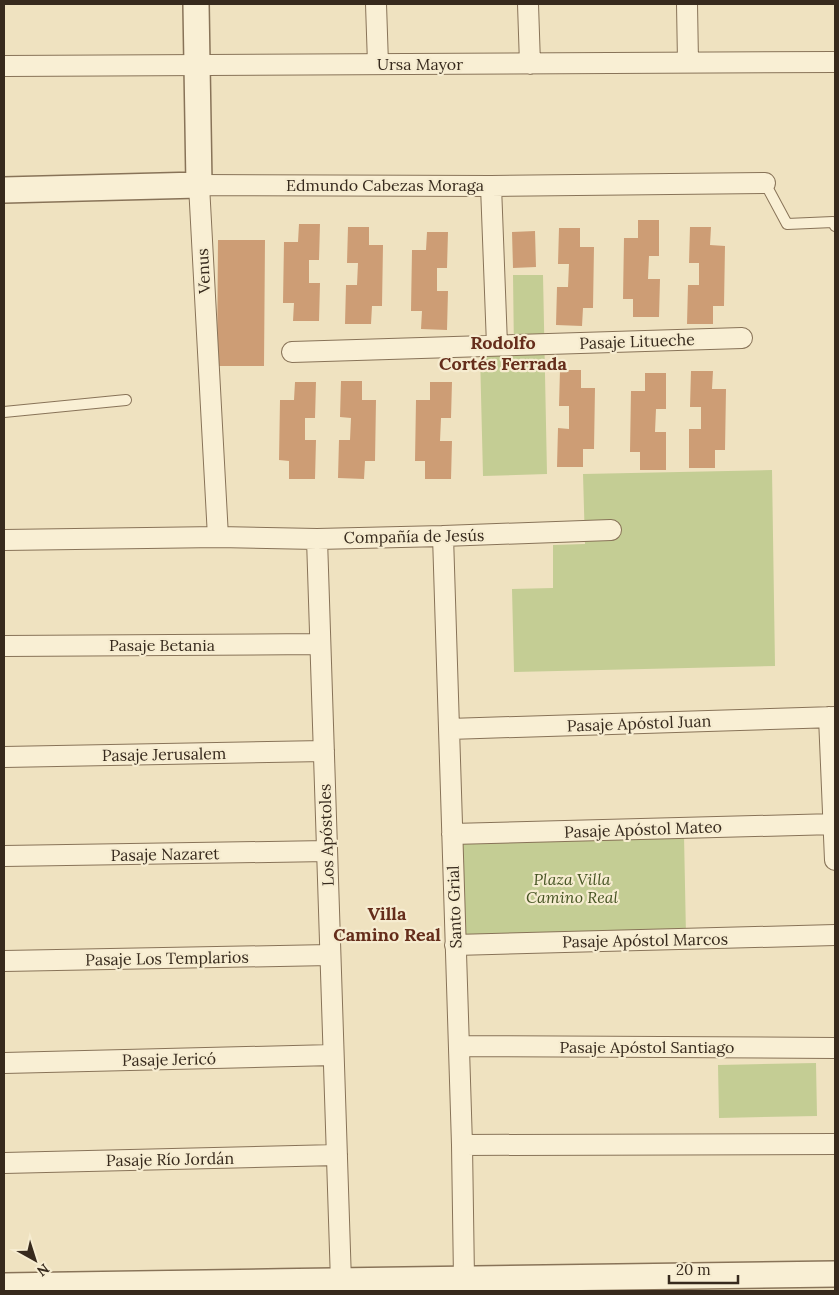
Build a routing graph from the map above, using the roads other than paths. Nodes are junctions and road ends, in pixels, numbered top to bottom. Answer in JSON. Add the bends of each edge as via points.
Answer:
{"nodes":[{"id":1,"x":196,"y":4,"type":"edge"},
{"id":2,"x":376,"y":4,"type":"edge"},
{"id":3,"x":528,"y":4,"type":"edge"},
{"id":4,"x":687,"y":4,"type":"edge"},
{"id":5,"x":688,"y":62,"type":"junction"},
{"id":6,"x":835,"y":62,"type":"edge"},
{"id":7,"x":378,"y":64,"type":"junction"},
{"id":8,"x":530,"y":64,"type":"junction"},
{"id":9,"x":197,"y":65,"type":"junction"},
{"id":10,"x":4,"y":66,"type":"edge"},
{"id":11,"x":765,"y":183,"type":"joint"},
{"id":12,"x":199,"y":185,"type":"junction"},
{"id":13,"x":491,"y":186,"type":"junction"},
{"id":14,"x":4,"y":190,"type":"edge"},
{"id":15,"x":835,"y":226,"type":"edge"},
{"id":16,"x":742,"y":338,"type":"dead end"},
{"id":17,"x":497,"y":345,"type":"junction"},
{"id":18,"x":292,"y":352,"type":"dead end"},
{"id":19,"x":126,"y":400,"type":"dead end"},
{"id":20,"x":4,"y":412,"type":"edge"},
{"id":21,"x":611,"y":530,"type":"dead end"},
{"id":22,"x":443,"y":536,"type":"junction"},
{"id":23,"x":218,"y":537,"type":"junction"},
{"id":24,"x":317,"y":539,"type":"junction"},
{"id":25,"x":4,"y":540,"type":"edge"},
{"id":26,"x":320,"y":644,"type":"junction"},
{"id":27,"x":4,"y":646,"type":"edge"},
{"id":28,"x":832,"y":717,"type":"edge"},
{"id":29,"x":449,"y":730,"type":"junction"},
{"id":30,"x":324,"y":752,"type":"junction"},
{"id":31,"x":4,"y":757,"type":"edge"},
{"id":32,"x":834,"y":824,"type":"edge"},
{"id":33,"x":452,"y":834,"type":"junction"},
{"id":34,"x":327,"y":851,"type":"junction"},
{"id":35,"x":4,"y":856,"type":"edge"},
{"id":36,"x":835,"y":860,"type":"edge"},
{"id":37,"x":835,"y":935,"type":"edge"},
{"id":38,"x":455,"y":945,"type":"junction"},
{"id":39,"x":330,"y":955,"type":"junction"},
{"id":40,"x":4,"y":961,"type":"edge"},
{"id":41,"x":459,"y":1046,"type":"junction"},
{"id":42,"x":835,"y":1048,"type":"edge"},
{"id":43,"x":333,"y":1055,"type":"junction"},
{"id":44,"x":4,"y":1063,"type":"edge"},
{"id":45,"x":835,"y":1144,"type":"edge"},
{"id":46,"x":462,"y":1145,"type":"junction"},
{"id":47,"x":336,"y":1155,"type":"junction"},
{"id":48,"x":4,"y":1163,"type":"edge"},
{"id":49,"x":835,"y":1274,"type":"edge"},
{"id":50,"x":464,"y":1278,"type":"junction"},
{"id":51,"x":341,"y":1282,"type":"junction"},
{"id":52,"x":4,"y":1286,"type":"edge"}],
"edges":[{"from":1,"to":9,"type":"street","name":"Venus"},
{"from":2,"to":7,"type":"street"},
{"from":3,"to":8,"type":"street"},
{"from":4,"to":5,"type":"street"},
{"from":5,"to":6,"type":"street","name":"Ursa Mayor"},
{"from":5,"to":8,"type":"street","name":"Ursa Mayor"},
{"from":7,"to":8,"type":"street","name":"Ursa Mayor"},
{"from":7,"to":9,"type":"street","name":"Ursa Mayor"},
{"from":9,"to":10,"type":"street","name":"Ursa Mayor"},
{"from":9,"to":12,"type":"street","name":"Venus"},
{"from":11,"to":13,"type":"street","name":"Edmundo Cabezas Moraga"},
{"from":11,"to":15,"type":"lane","via":[[787,224],[833,222]]},
{"from":12,"to":13,"type":"street","name":"Edmundo Cabezas Moraga"},
{"from":12,"to":14,"type":"street","name":"Edmundo Cabezas Moraga"},
{"from":12,"to":23,"type":"street","name":"Venus"},
{"from":13,"to":17,"type":"street"},
{"from":16,"to":17,"type":"street","name":"Pasaje Litueche"},
{"from":17,"to":18,"type":"street","name":"Pasaje Litueche"},
{"from":19,"to":20,"type":"lane"},
{"from":21,"to":22,"type":"street","name":"Compañía de Jesús"},
{"from":22,"to":24,"type":"street","name":"Compañía de Jesús"},
{"from":22,"to":29,"type":"street","name":"Santo Grial"},
{"from":23,"to":24,"type":"street","name":"Compañía de Jesús"},
{"from":23,"to":25,"type":"street","name":"Compañía de Jesús"},
{"from":24,"to":26,"type":"street","name":"Los Apóstoles"},
{"from":26,"to":27,"type":"street","name":"Pasaje Betania"},
{"from":26,"to":30,"type":"street","name":"Los Apóstoles"},
{"from":28,"to":29,"type":"street","name":"Pasaje Apóstol Juan"},
{"from":28,"to":32,"type":"street"},
{"from":29,"to":33,"type":"street","name":"Santo Grial"},
{"from":30,"to":31,"type":"street","name":"Pasaje Jerusalem"},
{"from":30,"to":34,"type":"street","name":"Los Apóstoles"},
{"from":32,"to":33,"type":"street","name":"Pasaje Apóstol Mateo"},
{"from":32,"to":36,"type":"street"},
{"from":33,"to":38,"type":"street","name":"Santo Grial"},
{"from":34,"to":35,"type":"street","name":"Pasaje Nazaret"},
{"from":34,"to":39,"type":"street","name":"Los Apóstoles"},
{"from":37,"to":38,"type":"street","name":"Pasaje Apóstol Marcos"},
{"from":38,"to":41,"type":"street","name":"Santo Grial"},
{"from":39,"to":40,"type":"street","name":"Pasaje Los Templarios"},
{"from":39,"to":43,"type":"street","name":"Los Apóstoles"},
{"from":41,"to":42,"type":"street","name":"Pasaje Apóstol Santiago"},
{"from":41,"to":46,"type":"street","name":"Santo Grial"},
{"from":43,"to":44,"type":"street","name":"Pasaje Jericó"},
{"from":43,"to":47,"type":"street","name":"Los Apóstoles"},
{"from":45,"to":46,"type":"street"},
{"from":46,"to":50,"type":"street","name":"Santo Grial"},
{"from":47,"to":48,"type":"street","name":"Pasaje Río Jordán"},
{"from":47,"to":51,"type":"street","name":"Los Apóstoles"},
{"from":49,"to":50,"type":"street"},
{"from":50,"to":51,"type":"street"},
{"from":51,"to":52,"type":"street"}]}
